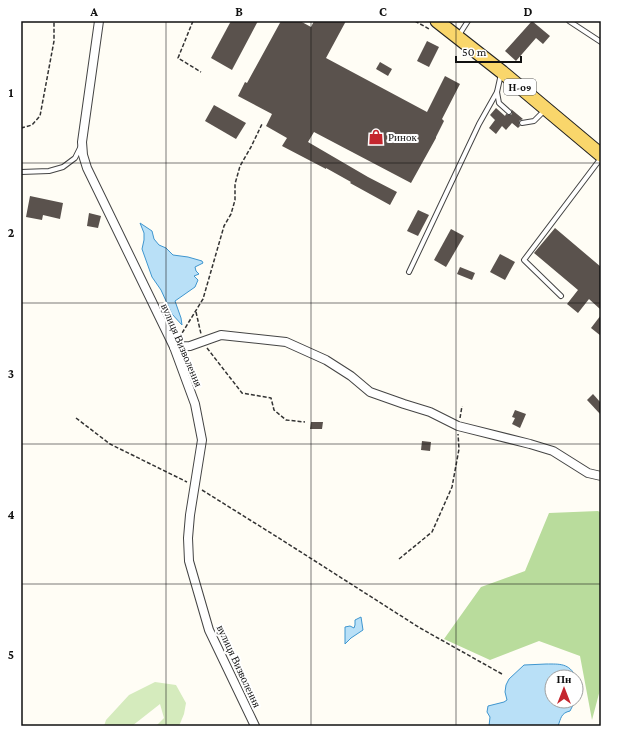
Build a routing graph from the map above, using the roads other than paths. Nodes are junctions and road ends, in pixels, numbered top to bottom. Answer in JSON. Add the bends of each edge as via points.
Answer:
{"nodes":[{"id":1,"x":99,"y":21,"type":"edge"},
{"id":2,"x":437,"y":21,"type":"edge"},
{"id":3,"x":468,"y":21,"type":"edge"},
{"id":4,"x":569,"y":21,"type":"edge"},
{"id":5,"x":458,"y":37,"type":"junction"},
{"id":6,"x":601,"y":42,"type":"edge"},
{"id":7,"x":502,"y":72,"type":"junction"},
{"id":8,"x":497,"y":92,"type":"junction"},
{"id":9,"x":546,"y":109,"type":"junction"},
{"id":10,"x":509,"y":112,"type":"dead end"},
{"id":11,"x":522,"y":123,"type":"dead end"},
{"id":12,"x":82,"y":142,"type":"junction"},
{"id":13,"x":601,"y":155,"type":"edge"},
{"id":14,"x":601,"y":158,"type":"edge"},
{"id":15,"x":21,"y":172,"type":"edge"},
{"id":16,"x":409,"y":272,"type":"dead end"},
{"id":17,"x":561,"y":296,"type":"dead end"},
{"id":18,"x":174,"y":347,"type":"junction"},
{"id":19,"x":601,"y":476,"type":"edge"},
{"id":20,"x":255,"y":726,"type":"edge"}],
"edges":[{"from":1,"to":12,"type":"street","name":"вулиця Визволення"},
{"from":2,"to":5,"type":"main road","number":"Н-09"},
{"from":3,"to":5,"type":"lane"},
{"from":4,"to":6,"type":"lane"},
{"from":5,"to":7,"type":"main road","number":"Н-09"},
{"from":7,"to":8,"type":"lane"},
{"from":7,"to":9,"type":"main road","number":"Н-09"},
{"from":8,"to":10,"type":"lane","via":[[499,103]]},
{"from":8,"to":16,"type":"lane","via":[[479,124]]},
{"from":9,"to":11,"type":"lane","via":[[534,121]]},
{"from":9,"to":13,"type":"main road","number":"Н-09"},
{"from":12,"to":15,"type":"lane","via":[[75,158],[63,168]]},
{"from":12,"to":18,"type":"street","name":"вулиця Визволення","via":[[87,168]]},
{"from":14,"to":17,"type":"lane","via":[[524,260]]},
{"from":18,"to":19,"type":"street","via":[[190,346],[221,335],[286,342],[326,360],[370,392],[430,412],[458,426],[553,451],[588,473]]},
{"from":18,"to":20,"type":"street","name":"вулиця Визволення","via":[[195,404],[202,440],[188,538],[189,561],[209,630]]}]}
